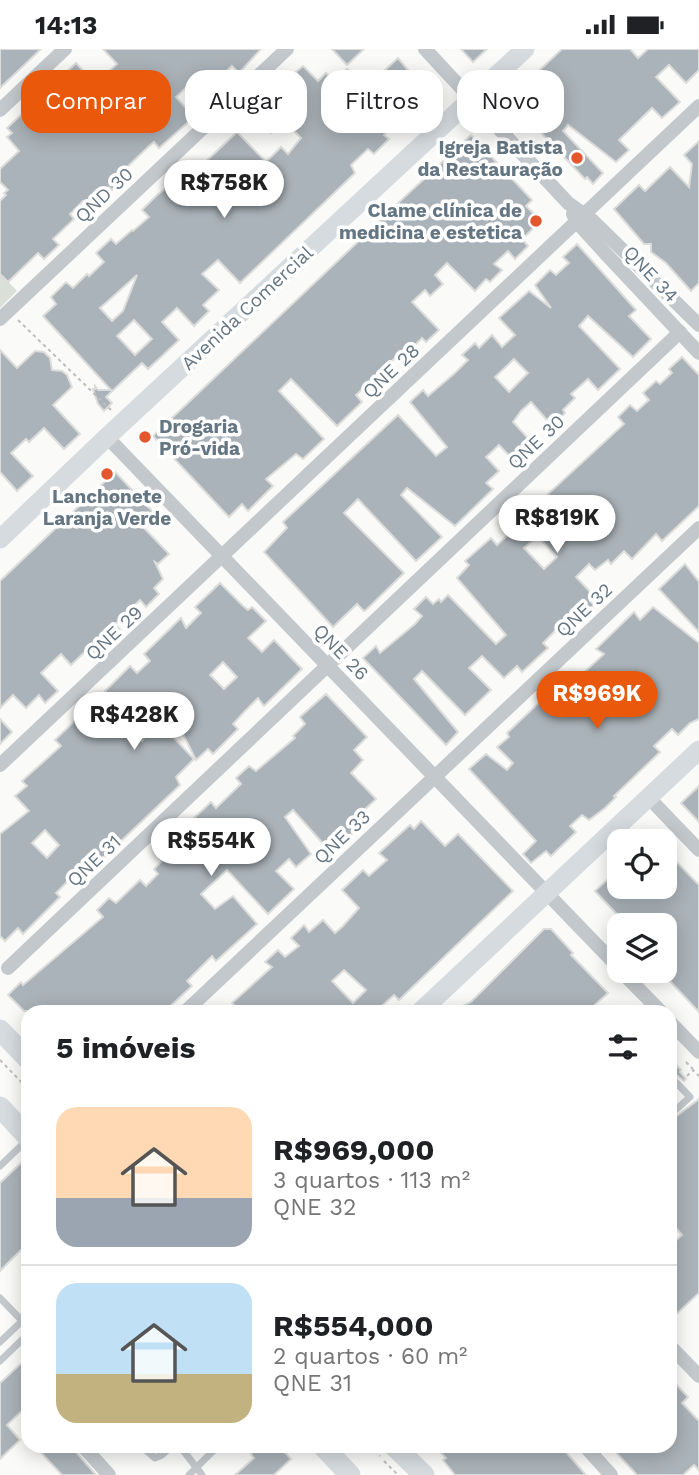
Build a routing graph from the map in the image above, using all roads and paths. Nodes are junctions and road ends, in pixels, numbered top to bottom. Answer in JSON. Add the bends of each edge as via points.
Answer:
{"nodes":[{"id":1,"x":65,"y":49,"type":"edge"},
{"id":2,"x":287,"y":49,"type":"edge"},
{"id":3,"x":425,"y":49,"type":"edge"},
{"id":4,"x":525,"y":49,"type":"edge"},
{"id":5,"x":503,"y":70,"type":"edge"},
{"id":6,"x":457,"y":83,"type":"edge"},
{"id":7,"x":699,"y":106,"type":"edge"},
{"id":8,"x":0,"y":110,"type":"edge"},
{"id":9,"x":457,"y":113,"type":"edge"},
{"id":10,"x":503,"y":133,"type":"edge"},
{"id":11,"x":581,"y":217,"type":"junction"},
{"id":12,"x":4,"y":315,"type":"edge"},
{"id":13,"x":697,"y":319,"type":"edge"},
{"id":14,"x":680,"y":332,"type":"junction"},
{"id":15,"x":699,"y":353,"type":"edge"},
{"id":16,"x":123,"y":422,"type":"junction"},
{"id":17,"x":107,"y":437,"type":"junction"},
{"id":18,"x":699,"y":528,"type":"edge"},
{"id":19,"x":0,"y":539,"type":"edge"},
{"id":20,"x":223,"y":557,"type":"junction"},
{"id":21,"x":327,"y":666,"type":"junction"},
{"id":22,"x":699,"y":750,"type":"edge"},
{"id":23,"x":0,"y":765,"type":"edge"},
{"id":24,"x":434,"y":776,"type":"junction"},
{"id":25,"x":648,"y":797,"type":"junction"},
{"id":26,"x":699,"y":850,"type":"edge"},
{"id":27,"x":548,"y":895,"type":"junction"},
{"id":28,"x":607,"y":956,"type":"edge"},
{"id":29,"x":8,"y":968,"type":"dead end"},
{"id":30,"x":633,"y":983,"type":"edge"},
{"id":31,"x":192,"y":1005,"type":"edge"},
{"id":32,"x":428,"y":1005,"type":"edge"},
{"id":33,"x":654,"y":1005,"type":"edge"},
{"id":34,"x":677,"y":1029,"type":"edge"},
{"id":35,"x":0,"y":1030,"type":"edge"},
{"id":36,"x":21,"y":1052,"type":"edge"},
{"id":37,"x":699,"y":1052,"type":"edge"},
{"id":38,"x":0,"y":1060,"type":"edge"},
{"id":39,"x":686,"y":1062,"type":"dead end"},
{"id":40,"x":693,"y":1070,"type":"junction"},
{"id":41,"x":687,"y":1076,"type":"dead end"},
{"id":42,"x":699,"y":1076,"type":"edge"},
{"id":43,"x":21,"y":1082,"type":"edge"},
{"id":44,"x":677,"y":1083,"type":"edge"},
{"id":45,"x":0,"y":1107,"type":"edge"},
{"id":46,"x":677,"y":1109,"type":"edge"},
{"id":47,"x":21,"y":1130,"type":"edge"},
{"id":48,"x":21,"y":1145,"type":"edge"},
{"id":49,"x":1,"y":1164,"type":"edge"},
{"id":50,"x":0,"y":1298,"type":"edge"},
{"id":51,"x":21,"y":1320,"type":"edge"},
{"id":52,"x":21,"y":1327,"type":"edge"},
{"id":53,"x":21,"y":1341,"type":"edge"},
{"id":54,"x":0,"y":1342,"type":"edge"},
{"id":55,"x":677,"y":1353,"type":"edge"},
{"id":56,"x":0,"y":1361,"type":"edge"},
{"id":57,"x":699,"y":1376,"type":"edge"},
{"id":58,"x":89,"y":1453,"type":"edge"},
{"id":59,"x":149,"y":1453,"type":"edge"},
{"id":60,"x":164,"y":1453,"type":"edge"},
{"id":61,"x":185,"y":1453,"type":"edge"},
{"id":62,"x":211,"y":1453,"type":"edge"},
{"id":63,"x":329,"y":1453,"type":"edge"},
{"id":64,"x":401,"y":1453,"type":"edge"},
{"id":65,"x":591,"y":1453,"type":"edge"},
{"id":66,"x":196,"y":1469,"type":"junction"},
{"id":67,"x":109,"y":1475,"type":"edge"},
{"id":68,"x":189,"y":1475,"type":"edge"},
{"id":69,"x":202,"y":1475,"type":"edge"},
{"id":70,"x":349,"y":1475,"type":"edge"},
{"id":71,"x":424,"y":1475,"type":"edge"},
{"id":72,"x":611,"y":1475,"type":"edge"}],
"edges":[{"from":1,"to":8,"type":"street"},
{"from":2,"to":12,"type":"street","name":"QND 30"},
{"from":3,"to":6,"type":"street"},
{"from":4,"to":5,"type":"main road","name":"Avenida Comercial"},
{"from":7,"to":11,"type":"street","name":"QNE 28"},
{"from":9,"to":16,"type":"main road","name":"Avenida Comercial"},
{"from":10,"to":11,"type":"street"},
{"from":11,"to":13,"type":"street","name":"QNE 34"},
{"from":11,"to":14,"type":"street","name":"QNE 34"},
{"from":11,"to":20,"type":"street","name":"QNE 28"},
{"from":12,"to":16,"type":"path"},
{"from":14,"to":15,"type":"street","name":"QNE 34"},
{"from":14,"to":21,"type":"street","name":"QNE 30"},
{"from":16,"to":17,"type":"main road","name":"Avenida Comercial"},
{"from":17,"to":19,"type":"main road","name":"Avenida Comercial"},
{"from":17,"to":20,"type":"street","name":"QNE 26"},
{"from":18,"to":24,"type":"street","name":"QNE 32"},
{"from":20,"to":21,"type":"street","name":"QNE 26"},
{"from":20,"to":23,"type":"street","name":"QNE 29"},
{"from":21,"to":24,"type":"street","name":"QNE 26"},
{"from":21,"to":29,"type":"street","name":"QNE 31"},
{"from":22,"to":25,"type":"main road"},
{"from":24,"to":27,"type":"street","name":"QNE 26"},
{"from":24,"to":31,"type":"street","name":"QNE 33"},
{"from":25,"to":26,"type":"street"},
{"from":25,"to":27,"type":"main road"},
{"from":27,"to":28,"type":"street","name":"QNE 26"},
{"from":27,"to":32,"type":"main road"},
{"from":30,"to":33,"type":"street","name":"QNE 26"},
{"from":34,"to":37,"type":"street"},
{"from":35,"to":36,"type":"main road"},
{"from":38,"to":43,"type":"path"},
{"from":39,"to":40,"type":"path"},
{"from":40,"to":41,"type":"path"},
{"from":40,"to":42,"type":"path"},
{"from":44,"to":46,"type":"lane","via":[[690,1097]]},
{"from":45,"to":47,"type":"main road"},
{"from":48,"to":49,"type":"lane"},
{"from":50,"to":51,"type":"lane"},
{"from":52,"to":54,"type":"lane"},
{"from":53,"to":56,"type":"lane"},
{"from":55,"to":57,"type":"street"},
{"from":58,"to":67,"type":"street"},
{"from":59,"to":60,"type":"lane","via":[[155,1458]]},
{"from":61,"to":66,"type":"lane"},
{"from":62,"to":66,"type":"lane"},
{"from":63,"to":70,"type":"main road"},
{"from":64,"to":71,"type":"main road"},
{"from":65,"to":72,"type":"street"},
{"from":66,"to":68,"type":"lane"},
{"from":66,"to":69,"type":"lane"}]}
